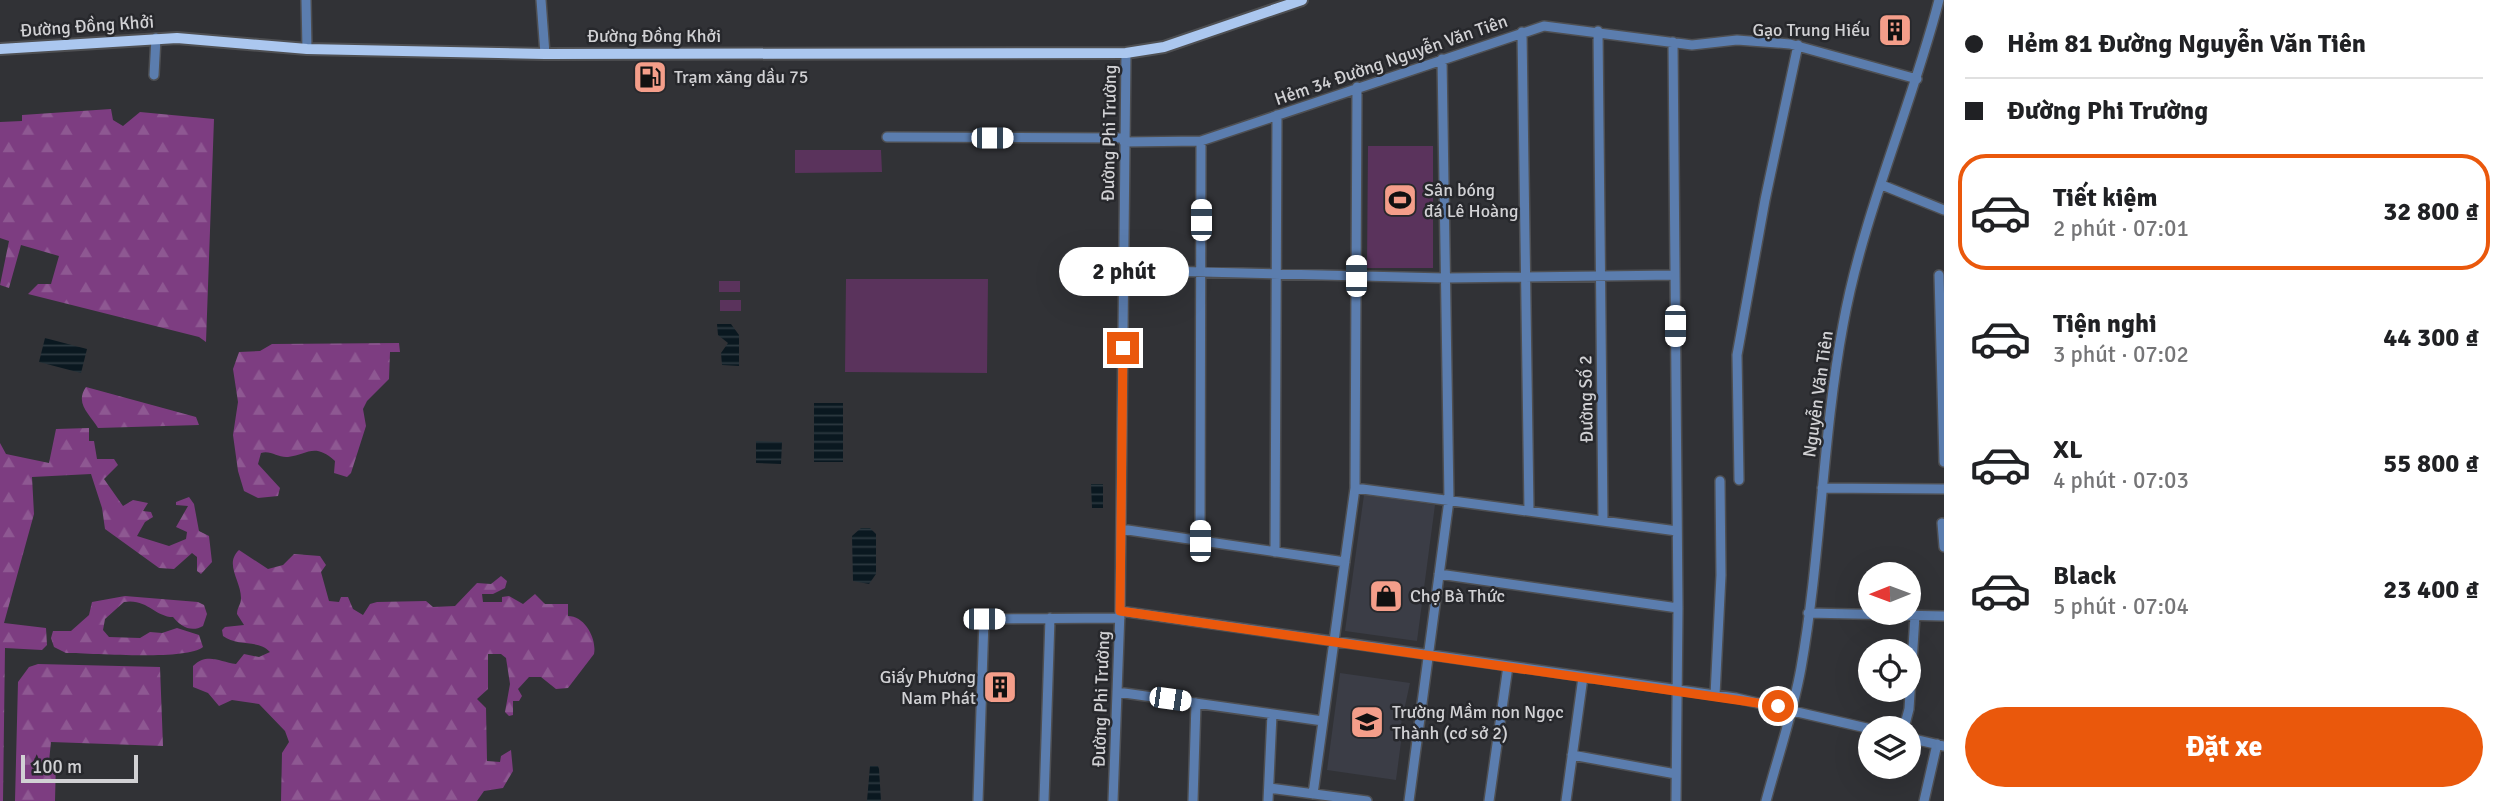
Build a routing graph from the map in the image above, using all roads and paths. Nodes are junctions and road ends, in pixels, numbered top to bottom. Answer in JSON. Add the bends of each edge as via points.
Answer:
{"nodes":[{"id":1,"x":306,"y":0,"type":"edge"},
{"id":2,"x":541,"y":0,"type":"edge"},
{"id":3,"x":1302,"y":0,"type":"edge"},
{"id":4,"x":1939,"y":0,"type":"edge"},
{"id":5,"x":1598,"y":31,"type":"junction"},
{"id":6,"x":1522,"y":32,"type":"junction"},
{"id":7,"x":156,"y":38,"type":"junction"},
{"id":8,"x":1673,"y":42,"type":"junction"},
{"id":9,"x":1798,"y":45,"type":"junction"},
{"id":10,"x":0,"y":49,"type":"edge"},
{"id":11,"x":307,"y":49,"type":"junction"},
{"id":12,"x":1126,"y":53,"type":"junction"},
{"id":13,"x":545,"y":54,"type":"junction"},
{"id":14,"x":1442,"y":59,"type":"junction"},
{"id":15,"x":154,"y":75,"type":"dead end"},
{"id":16,"x":1917,"y":79,"type":"junction"},
{"id":17,"x":1357,"y":88,"type":"junction"},
{"id":18,"x":1277,"y":115,"type":"junction"},
{"id":19,"x":887,"y":137,"type":"dead end"},
{"id":20,"x":1124,"y":140,"type":"junction"},
{"id":21,"x":1201,"y":141,"type":"junction"},
{"id":22,"x":1882,"y":185,"type":"junction"},
{"id":23,"x":1944,"y":211,"type":"edge"},
{"id":24,"x":1124,"y":271,"type":"junction"},
{"id":25,"x":1201,"y":272,"type":"junction"},
{"id":26,"x":1276,"y":274,"type":"junction"},
{"id":27,"x":1675,"y":275,"type":"junction"},
{"id":28,"x":1939,"y":275,"type":"dead end"},
{"id":29,"x":1356,"y":276,"type":"junction"},
{"id":30,"x":1600,"y":276,"type":"junction"},
{"id":31,"x":1525,"y":277,"type":"junction"},
{"id":32,"x":1446,"y":278,"type":"junction"},
{"id":33,"x":1944,"y":463,"type":"edge"},
{"id":34,"x":1739,"y":480,"type":"dead end"},
{"id":35,"x":1720,"y":481,"type":"dead end"},
{"id":36,"x":1355,"y":488,"type":"junction"},
{"id":37,"x":1822,"y":488,"type":"junction"},
{"id":38,"x":1944,"y":489,"type":"edge"},
{"id":39,"x":1448,"y":500,"type":"junction"},
{"id":40,"x":1529,"y":511,"type":"junction"},
{"id":41,"x":1603,"y":521,"type":"junction"},
{"id":42,"x":1942,"y":523,"type":"dead end"},
{"id":43,"x":1121,"y":530,"type":"junction"},
{"id":44,"x":1677,"y":531,"type":"junction"},
{"id":45,"x":1200,"y":541,"type":"junction"},
{"id":46,"x":1944,"y":547,"type":"edge"},
{"id":47,"x":1275,"y":552,"type":"junction"},
{"id":48,"x":1345,"y":562,"type":"junction"},
{"id":49,"x":1439,"y":574,"type":"junction"},
{"id":50,"x":1678,"y":608,"type":"junction"},
{"id":51,"x":1808,"y":613,"type":"junction"},
{"id":52,"x":1120,"y":614,"type":"junction"},
{"id":53,"x":1858,"y":614,"type":"edge"},
{"id":54,"x":1922,"y":616,"type":"edge"},
{"id":55,"x":1944,"y":616,"type":"edge"},
{"id":56,"x":1051,"y":618,"type":"junction"},
{"id":57,"x":1914,"y":625,"type":"edge"},
{"id":58,"x":1334,"y":641,"type":"junction"},
{"id":59,"x":1429,"y":655,"type":"junction"},
{"id":60,"x":1508,"y":666,"type":"junction"},
{"id":61,"x":1583,"y":677,"type":"junction"},
{"id":62,"x":1677,"y":690,"type":"junction"},
{"id":63,"x":1117,"y":692,"type":"junction"},
{"id":64,"x":1716,"y":695,"type":"junction"},
{"id":65,"x":1196,"y":703,"type":"junction"},
{"id":66,"x":1793,"y":709,"type":"junction"},
{"id":67,"x":1272,"y":714,"type":"junction"},
{"id":68,"x":1907,"y":716,"type":"edge"},
{"id":69,"x":1324,"y":721,"type":"junction"},
{"id":70,"x":1858,"y":726,"type":"edge"},
{"id":71,"x":1921,"y":741,"type":"edge"},
{"id":72,"x":1940,"y":745,"type":"edge"},
{"id":73,"x":1572,"y":755,"type":"junction"},
{"id":74,"x":1676,"y":774,"type":"junction"},
{"id":75,"x":1269,"y":788,"type":"junction"},
{"id":76,"x":1313,"y":794,"type":"junction"},
{"id":77,"x":978,"y":801,"type":"edge"},
{"id":78,"x":1044,"y":801,"type":"edge"},
{"id":79,"x":1113,"y":801,"type":"edge"},
{"id":80,"x":1192,"y":801,"type":"edge"},
{"id":81,"x":1268,"y":801,"type":"edge"},
{"id":82,"x":1367,"y":801,"type":"edge"},
{"id":83,"x":1409,"y":801,"type":"edge"},
{"id":84,"x":1489,"y":801,"type":"edge"},
{"id":85,"x":1566,"y":801,"type":"edge"},
{"id":86,"x":1676,"y":801,"type":"edge"},
{"id":87,"x":1766,"y":801,"type":"edge"},
{"id":88,"x":1924,"y":801,"type":"edge"}],
"edges":[{"from":1,"to":11,"type":"street"},
{"from":2,"to":13,"type":"street"},
{"from":3,"to":12,"type":"main road","name":"Đường Đồng Khởi","via":[[1164,47]]},
{"from":4,"to":16,"type":"street","name":"Nguyễn Văn Tiên"},
{"from":5,"to":6,"type":"street","name":"Hẻm 34 Đường Nguyễn Văn Tiên","via":[[1550,25]]},
{"from":5,"to":8,"type":"street","name":"Hẻm 34 Đường Nguyễn Văn Tiên"},
{"from":5,"to":30,"type":"street","name":"Đường Số 2"},
{"from":6,"to":14,"type":"street","name":"Hẻm 34 Đường Nguyễn Văn Tiên"},
{"from":6,"to":31,"type":"street"},
{"from":7,"to":10,"type":"main road","name":"Đường Đồng Khởi"},
{"from":7,"to":11,"type":"main road","name":"Đường Đồng Khởi"},
{"from":7,"to":15,"type":"street"},
{"from":8,"to":9,"type":"street","name":"Hẻm 34 Đường Nguyễn Văn Tiên","via":[[1701,45],[1749,40]]},
{"from":8,"to":27,"type":"street"},
{"from":9,"to":16,"type":"street","name":"Hẻm 34 Đường Nguyễn Văn Tiên"},
{"from":9,"to":34,"type":"street","via":[[1737,355]]},
{"from":11,"to":13,"type":"main road","name":"Đường Đồng Khởi"},
{"from":12,"to":13,"type":"main road","name":"Đường Đồng Khởi"},
{"from":12,"to":20,"type":"street","name":"Đường Phi Trường"},
{"from":14,"to":17,"type":"street","name":"Hẻm 34 Đường Nguyễn Văn Tiên"},
{"from":14,"to":32,"type":"street"},
{"from":16,"to":22,"type":"street","name":"Nguyễn Văn Tiên"},
{"from":17,"to":18,"type":"street","name":"Hẻm 34 Đường Nguyễn Văn Tiên"},
{"from":17,"to":29,"type":"street"},
{"from":18,"to":21,"type":"street","name":"Hẻm 34 Đường Nguyễn Văn Tiên"},
{"from":18,"to":26,"type":"street"},
{"from":19,"to":20,"type":"street","name":"Hẻm 34 Đường Nguyễn Văn Tiên"},
{"from":20,"to":21,"type":"street","name":"Hẻm 34 Đường Nguyễn Văn Tiên"},
{"from":20,"to":24,"type":"street","name":"Đường Phi Trường"},
{"from":21,"to":25,"type":"street"},
{"from":22,"to":23,"type":"street"},
{"from":22,"to":37,"type":"street","name":"Nguyễn Văn Tiên","via":[[1843,325]]},
{"from":24,"to":25,"type":"street"},
{"from":24,"to":43,"type":"street","name":"Đường Phi Trường"},
{"from":25,"to":26,"type":"street"},
{"from":25,"to":45,"type":"street"},
{"from":26,"to":29,"type":"street"},
{"from":26,"to":47,"type":"street"},
{"from":27,"to":30,"type":"street"},
{"from":27,"to":44,"type":"street"},
{"from":28,"to":33,"type":"street"},
{"from":29,"to":32,"type":"street"},
{"from":29,"to":36,"type":"street"},
{"from":30,"to":31,"type":"street"},
{"from":30,"to":41,"type":"street","name":"Đường Số 2"},
{"from":31,"to":32,"type":"street"},
{"from":31,"to":40,"type":"street"},
{"from":32,"to":39,"type":"street"},
{"from":35,"to":64,"type":"street"},
{"from":36,"to":39,"type":"street"},
{"from":36,"to":48,"type":"street"},
{"from":37,"to":38,"type":"street"},
{"from":37,"to":51,"type":"street","name":"Nguyễn Văn Tiên"},
{"from":39,"to":40,"type":"street"},
{"from":39,"to":49,"type":"street"},
{"from":40,"to":41,"type":"street"},
{"from":41,"to":44,"type":"street"},
{"from":42,"to":46,"type":"street"},
{"from":43,"to":45,"type":"street"},
{"from":43,"to":52,"type":"street","name":"Đường Phi Trường"},
{"from":44,"to":50,"type":"street"},
{"from":45,"to":47,"type":"street"},
{"from":47,"to":48,"type":"street"},
{"from":48,"to":58,"type":"street"},
{"from":49,"to":50,"type":"street"},
{"from":49,"to":59,"type":"street"},
{"from":50,"to":62,"type":"street"},
{"from":51,"to":53,"type":"street"},
{"from":51,"to":66,"type":"street","name":"Nguyễn Văn Tiên"},
{"from":52,"to":56,"type":"street"},
{"from":52,"to":58,"type":"street"},
{"from":52,"to":63,"type":"street","name":"Đường Phi Trường"},
{"from":54,"to":55,"type":"street"},
{"from":56,"to":77,"type":"street","via":[[984,619]]},
{"from":56,"to":78,"type":"street"},
{"from":57,"to":68,"type":"street"},
{"from":58,"to":59,"type":"street"},
{"from":58,"to":69,"type":"street"},
{"from":59,"to":60,"type":"street"},
{"from":59,"to":83,"type":"street"},
{"from":60,"to":61,"type":"street"},
{"from":60,"to":84,"type":"street"},
{"from":61,"to":62,"type":"street"},
{"from":61,"to":73,"type":"street"},
{"from":62,"to":64,"type":"street"},
{"from":62,"to":74,"type":"street"},
{"from":63,"to":65,"type":"street"},
{"from":63,"to":79,"type":"street","name":"Đường Phi Trường"},
{"from":64,"to":66,"type":"street"},
{"from":65,"to":67,"type":"street"},
{"from":65,"to":80,"type":"street"},
{"from":66,"to":70,"type":"street"},
{"from":66,"to":87,"type":"street","name":"Nguyễn Văn Tiên"},
{"from":67,"to":69,"type":"street"},
{"from":67,"to":75,"type":"street"},
{"from":69,"to":76,"type":"street"},
{"from":71,"to":72,"type":"street"},
{"from":72,"to":88,"type":"street"},
{"from":73,"to":74,"type":"street"},
{"from":73,"to":85,"type":"street"},
{"from":74,"to":86,"type":"street"},
{"from":75,"to":76,"type":"street"},
{"from":75,"to":81,"type":"street"},
{"from":76,"to":82,"type":"street"}]}
